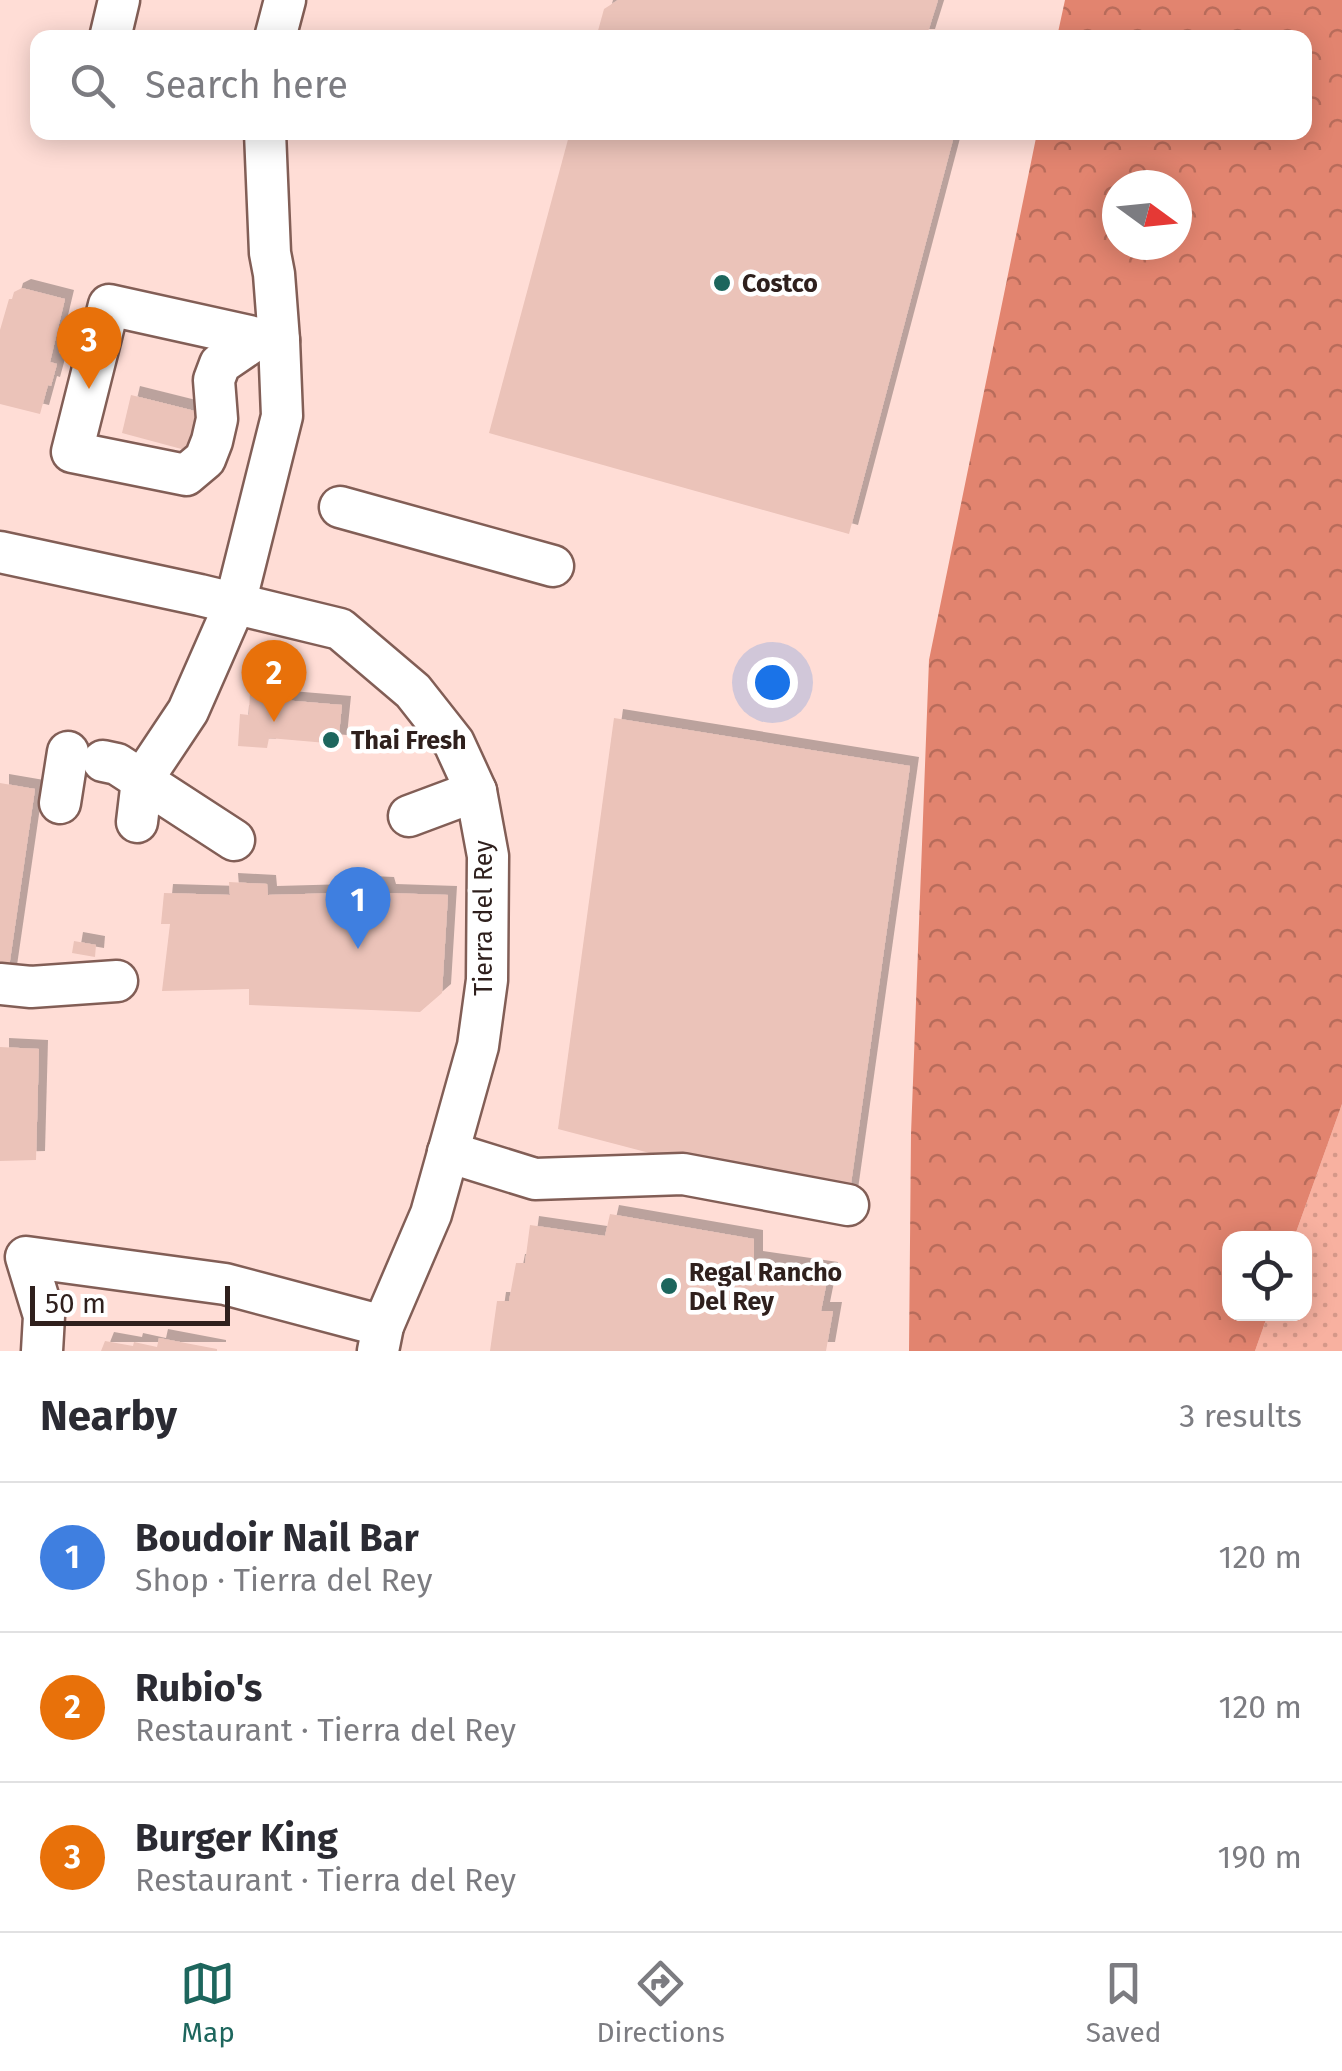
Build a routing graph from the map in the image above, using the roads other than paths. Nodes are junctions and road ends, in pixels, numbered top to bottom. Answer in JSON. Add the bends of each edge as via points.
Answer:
{"nodes":[{"id":1,"x":119,"y":0,"type":"edge"},
{"id":2,"x":285,"y":0,"type":"edge"},
{"id":3,"x":112,"y":30,"type":"edge"},
{"id":4,"x":277,"y":30,"type":"edge"},
{"id":5,"x":265,"y":140,"type":"edge"},
{"id":6,"x":268,"y":339,"type":"junction"},
{"id":7,"x":340,"y":506,"type":"dead end"},
{"id":8,"x":0,"y":552,"type":"edge"},
{"id":9,"x":553,"y":566,"type":"dead end"},
{"id":10,"x":236,"y":604,"type":"junction"},
{"id":11,"x":142,"y":780,"type":"junction"},
{"id":12,"x":476,"y":790,"type":"junction"},
{"id":13,"x":60,"y":803,"type":"dead end"},
{"id":14,"x":409,"y":816,"type":"dead end"},
{"id":15,"x":137,"y":822,"type":"dead end"},
{"id":16,"x":234,"y":840,"type":"dead end"},
{"id":17,"x":117,"y":981,"type":"dead end"},
{"id":18,"x":0,"y":984,"type":"edge"},
{"id":19,"x":448,"y":1152,"type":"junction"},
{"id":20,"x":848,"y":1205,"type":"dead end"},
{"id":21,"x":380,"y":1339,"type":"edge"},
{"id":22,"x":42,"y":1351,"type":"edge"}],
"edges":[{"from":1,"to":3,"type":"street"},
{"from":2,"to":4,"type":"street"},
{"from":5,"to":6,"type":"street","via":[[274,274]]},
{"from":6,"to":6,"type":"street","via":[[109,305],[72,452],[186,476],[205,459],[212,441],[220,364]]},
{"from":6,"to":10,"type":"street","via":[[282,416]]},
{"from":7,"to":9,"type":"street"},
{"from":8,"to":10,"type":"street","name":"Tierra del Rey"},
{"from":10,"to":11,"type":"street","via":[[188,711]]},
{"from":10,"to":12,"type":"street","name":"Tierra del Rey","via":[[340,630],[414,691],[454,743]]},
{"from":11,"to":13,"type":"street","via":[[117,764],[85,756]]},
{"from":11,"to":15,"type":"street"},
{"from":11,"to":16,"type":"street"},
{"from":12,"to":14,"type":"street"},
{"from":12,"to":19,"type":"street","name":"Tierra del Rey","via":[[488,856],[486,980],[478,1046]]},
{"from":17,"to":18,"type":"street"},
{"from":19,"to":20,"type":"street","via":[[535,1179],[683,1174]]},
{"from":19,"to":21,"type":"street","name":"Tierra del Rey","via":[[431,1214]]},
{"from":21,"to":22,"type":"street","via":[[225,1284],[26,1257],[44,1316]]}]}
